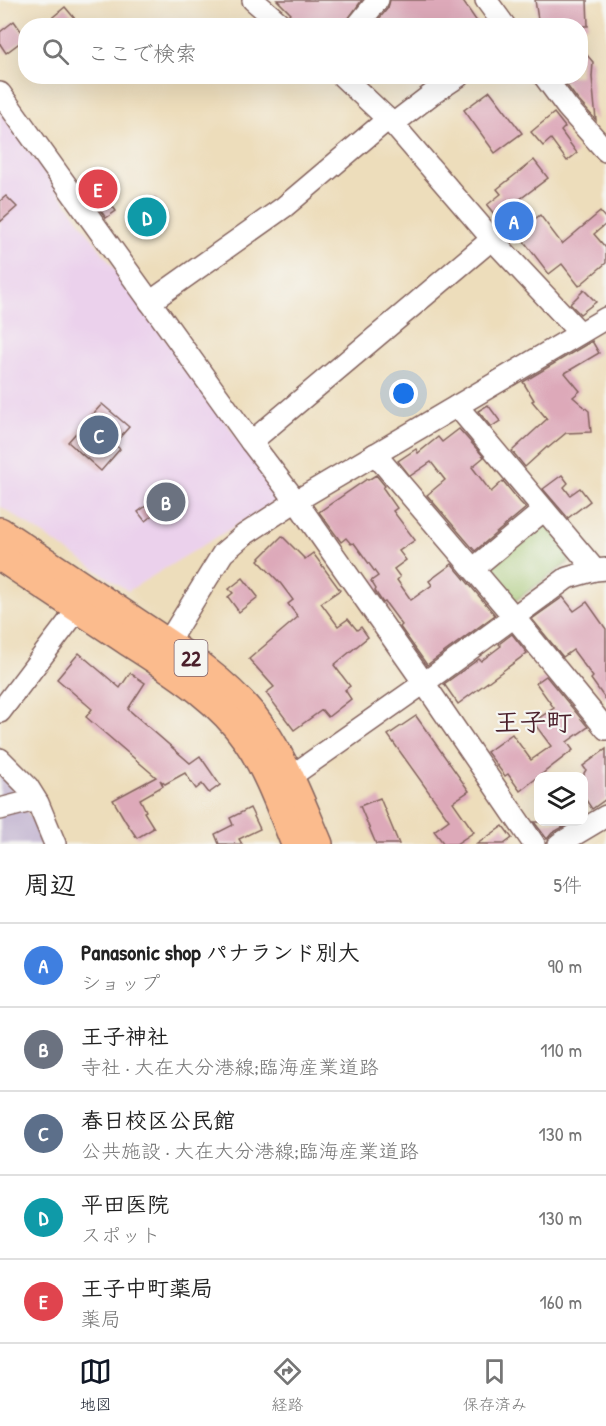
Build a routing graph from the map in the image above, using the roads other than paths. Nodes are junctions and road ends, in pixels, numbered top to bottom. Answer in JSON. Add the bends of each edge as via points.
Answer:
{"nodes":[{"id":1,"x":253,"y":0,"type":"edge"},
{"id":2,"x":378,"y":0,"type":"edge"},
{"id":3,"x":486,"y":0,"type":"edge"},
{"id":4,"x":274,"y":18,"type":"edge"},
{"id":5,"x":363,"y":18,"type":"edge"},
{"id":6,"x":499,"y":18,"type":"edge"},
{"id":7,"x":351,"y":84,"type":"edge"},
{"id":8,"x":447,"y":84,"type":"edge"},
{"id":9,"x":550,"y":84,"type":"edge"},
{"id":10,"x":0,"y":93,"type":"edge"},
{"id":11,"x":391,"y":121,"type":"junction"},
{"id":12,"x":606,"y":151,"type":"edge"},
{"id":13,"x":492,"y":239,"type":"junction"},
{"id":14,"x":150,"y":302,"type":"junction"},
{"id":15,"x":606,"y":318,"type":"edge"},
{"id":16,"x":580,"y":333,"type":"junction"},
{"id":17,"x":457,"y":406,"type":"junction"},
{"id":18,"x":251,"y":442,"type":"junction"},
{"id":19,"x":375,"y":454,"type":"junction"},
{"id":20,"x":296,"y":501,"type":"junction"},
{"id":21,"x":544,"y":510,"type":"junction"},
{"id":22,"x":0,"y":531,"type":"edge"},
{"id":23,"x":0,"y":557,"type":"edge"},
{"id":24,"x":473,"y":569,"type":"junction"},
{"id":25,"x":600,"y":569,"type":"edge"},
{"id":26,"x":78,"y":609,"type":"junction"},
{"id":27,"x":514,"y":617,"type":"junction"},
{"id":28,"x":162,"y":652,"type":"junction"},
{"id":29,"x":424,"y":683,"type":"junction"},
{"id":30,"x":0,"y":712,"type":"edge"},
{"id":31,"x":606,"y":729,"type":"edge"},
{"id":32,"x":0,"y":759,"type":"edge"},
{"id":33,"x":290,"y":777,"type":"junction"},
{"id":34,"x":35,"y":800,"type":"junction"},
{"id":35,"x":0,"y":809,"type":"edge"},
{"id":36,"x":606,"y":816,"type":"edge"},
{"id":37,"x":55,"y":844,"type":"edge"},
{"id":38,"x":295,"y":844,"type":"edge"},
{"id":39,"x":319,"y":844,"type":"edge"},
{"id":40,"x":534,"y":844,"type":"edge"},
{"id":41,"x":559,"y":844,"type":"edge"}],
"edges":[{"from":1,"to":4,"type":"street"},
{"from":2,"to":5,"type":"street"},
{"from":3,"to":6,"type":"street"},
{"from":7,"to":11,"type":"street"},
{"from":8,"to":11,"type":"street"},
{"from":9,"to":12,"type":"street"},
{"from":10,"to":14,"type":"street"},
{"from":11,"to":13,"type":"street"},
{"from":11,"to":14,"type":"street","via":[[284,207]]},
{"from":13,"to":16,"type":"street"},
{"from":13,"to":18,"type":"street"},
{"from":14,"to":18,"type":"street"},
{"from":15,"to":16,"type":"street"},
{"from":16,"to":17,"type":"street"},
{"from":17,"to":19,"type":"street"},
{"from":17,"to":21,"type":"street"},
{"from":18,"to":20,"type":"street"},
{"from":19,"to":20,"type":"street"},
{"from":19,"to":24,"type":"street"},
{"from":20,"to":28,"type":"street","via":[[223,553]]},
{"from":20,"to":29,"type":"street"},
{"from":21,"to":24,"type":"street"},
{"from":21,"to":25,"type":"street"},
{"from":22,"to":28,"type":"main road","number":"22"},
{"from":23,"to":26,"type":"main road","number":"22"},
{"from":24,"to":27,"type":"street"},
{"from":25,"to":27,"type":"street","via":[[567,578]]},
{"from":26,"to":28,"type":"main road","number":"22"},
{"from":26,"to":30,"type":"street"},
{"from":27,"to":29,"type":"street"},
{"from":27,"to":31,"type":"street"},
{"from":28,"to":33,"type":"main road","number":"22","via":[[211,674],[231,691],[274,746]]},
{"from":28,"to":38,"type":"main road","number":"22","via":[[239,730],[261,764]]},
{"from":29,"to":33,"type":"street"},
{"from":29,"to":40,"type":"street"},
{"from":32,"to":34,"type":"street","via":[[28,787]]},
{"from":33,"to":39,"type":"main road","number":"22"},
{"from":34,"to":35,"type":"street"},
{"from":34,"to":37,"type":"street"},
{"from":36,"to":41,"type":"street"}]}
